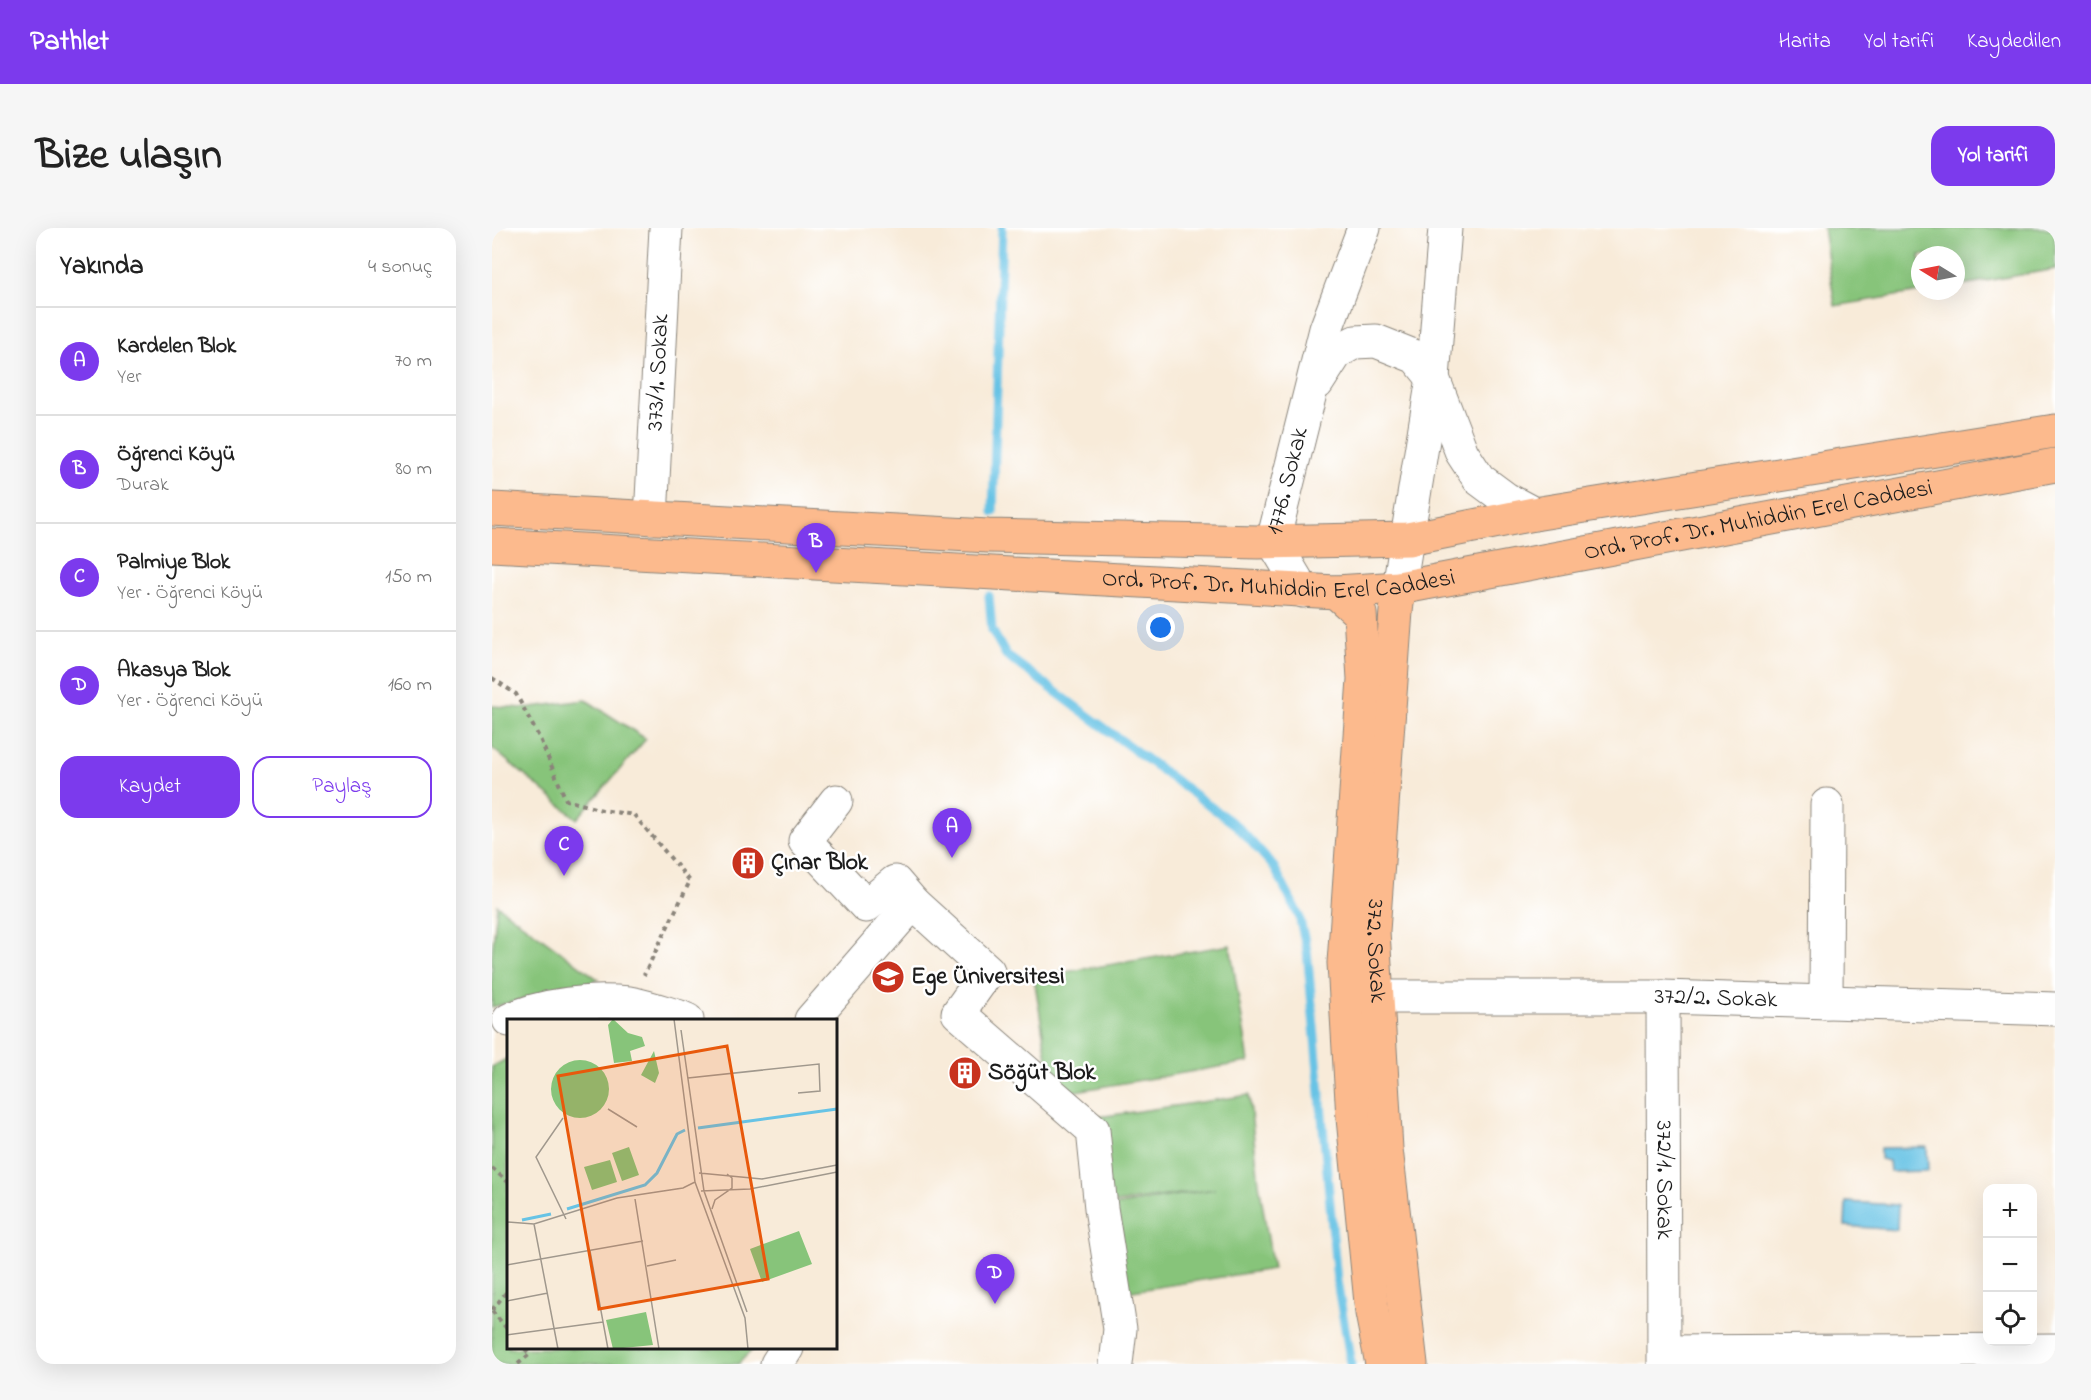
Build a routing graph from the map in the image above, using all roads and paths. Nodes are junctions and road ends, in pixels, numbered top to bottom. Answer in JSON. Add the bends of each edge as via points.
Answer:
{"nodes":[{"id":1,"x":666,"y":228,"type":"edge"},
{"id":2,"x":1364,"y":228,"type":"edge"},
{"id":3,"x":1445,"y":228,"type":"edge"},
{"id":4,"x":1432,"y":378,"type":"junction"},
{"id":5,"x":1307,"y":400,"type":"junction"},
{"id":6,"x":2055,"y":431,"type":"edge"},
{"id":7,"x":2055,"y":465,"type":"edge"},
{"id":8,"x":492,"y":509,"type":"edge"},
{"id":9,"x":1534,"y":514,"type":"junction"},
{"id":10,"x":651,"y":518,"type":"junction"},
{"id":11,"x":1408,"y":539,"type":"junction"},
{"id":12,"x":1274,"y":541,"type":"junction"},
{"id":13,"x":492,"y":545,"type":"edge"},
{"id":14,"x":1304,"y":591,"type":"junction"},
{"id":15,"x":1336,"y":592,"type":"junction"},
{"id":16,"x":1398,"y":600,"type":"junction"},
{"id":17,"x":1360,"y":614,"type":"junction"},
{"id":18,"x":492,"y":678,"type":"edge"},
{"id":19,"x":836,"y":801,"type":"dead end"},
{"id":20,"x":1827,"y":805,"type":"dead end"},
{"id":21,"x":913,"y":903,"type":"junction"},
{"id":22,"x":1377,"y":997,"type":"junction"},
{"id":23,"x":1663,"y":997,"type":"junction"},
{"id":24,"x":1826,"y":1002,"type":"junction"},
{"id":25,"x":630,"y":1004,"type":"junction"},
{"id":26,"x":2055,"y":1009,"type":"edge"},
{"id":27,"x":513,"y":1019,"type":"edge"},
{"id":28,"x":685,"y":1019,"type":"edge"},
{"id":29,"x":813,"y":1019,"type":"edge"},
{"id":30,"x":507,"y":1022,"type":"edge"},
{"id":31,"x":492,"y":1029,"type":"edge"},
{"id":32,"x":492,"y":1168,"type":"edge"},
{"id":33,"x":507,"y":1181,"type":"edge"},
{"id":34,"x":507,"y":1291,"type":"edge"},
{"id":35,"x":492,"y":1310,"type":"edge"},
{"id":36,"x":507,"y":1328,"type":"edge"},
{"id":37,"x":526,"y":1349,"type":"edge"},
{"id":38,"x":786,"y":1349,"type":"edge"},
{"id":39,"x":2055,"y":1350,"type":"edge"},
{"id":40,"x":1664,"y":1358,"type":"edge"},
{"id":41,"x":518,"y":1364,"type":"edge"},
{"id":42,"x":777,"y":1364,"type":"edge"},
{"id":43,"x":1116,"y":1364,"type":"edge"},
{"id":44,"x":1382,"y":1364,"type":"edge"},
{"id":45,"x":1411,"y":1364,"type":"edge"}],
"edges":[{"from":1,"to":10,"type":"street","name":"373/1. Sokak"},
{"from":2,"to":5,"type":"street","name":"1776. Sokak","via":[[1326,329]]},
{"from":3,"to":4,"type":"street","name":"1776. Sokak"},
{"from":4,"to":5,"type":"street","name":"1776. Sokak","via":[[1416,357],[1394,346],[1376,341],[1355,342],[1337,352]]},
{"from":4,"to":9,"type":"street","name":"1776. Sokak","via":[[1462,453],[1479,479]]},
{"from":4,"to":11,"type":"street","name":"1776. Sokak"},
{"from":5,"to":12,"type":"street","name":"1776. Sokak"},
{"from":6,"to":9,"type":"main road","name":"Ord. Prof. Dr. Muhiddin Erel Caddesi"},
{"from":7,"to":16,"type":"main road","name":"Ord. Prof. Dr. Muhiddin Erel Caddesi"},
{"from":8,"to":10,"type":"main road","name":"Ord. Prof. Dr. Muhiddin Erel Caddesi"},
{"from":9,"to":11,"type":"main road","name":"Ord. Prof. Dr. Muhiddin Erel Caddesi"},
{"from":10,"to":12,"type":"main road","name":"Ord. Prof. Dr. Muhiddin Erel Caddesi","via":[[988,536]]},
{"from":11,"to":12,"type":"main road","name":"Ord. Prof. Dr. Muhiddin Erel Caddesi"},
{"from":11,"to":16,"type":"street","name":"372. Sokak"},
{"from":12,"to":14,"type":"street","name":"1776. Sokak"},
{"from":13,"to":14,"type":"main road","name":"Ord. Prof. Dr. Muhiddin Erel Caddesi"},
{"from":14,"to":15,"type":"main road","name":"Ord. Prof. Dr. Muhiddin Erel Caddesi"},
{"from":15,"to":16,"type":"main road","name":"Ord. Prof. Dr. Muhiddin Erel Caddesi"},
{"from":15,"to":17,"type":"main road"},
{"from":16,"to":17,"type":"street"},
{"from":16,"to":22,"type":"main road","name":"372. Sokak","via":[[1373,931]]},
{"from":17,"to":44,"type":"main road","name":"372. Sokak","via":[[1364,679],[1344,963],[1354,1130],[1372,1313]]},
{"from":18,"to":25,"type":"path","via":[[516,694],[566,800],[634,815],[690,881]]},
{"from":19,"to":21,"type":"street","via":[[805,842],[866,906],[896,882]]},
{"from":20,"to":24,"type":"street"},
{"from":21,"to":29,"type":"street"},
{"from":21,"to":43,"type":"street","via":[[988,971],[958,1012],[1093,1130],[1120,1329]]},
{"from":22,"to":23,"type":"street","name":"372/2. Sokak"},
{"from":22,"to":45,"type":"main road","name":"372. Sokak","via":[[1386,1149]]},
{"from":23,"to":24,"type":"street","name":"372/2. Sokak"},
{"from":23,"to":40,"type":"street","name":"372/1. Sokak"},
{"from":24,"to":26,"type":"street","name":"372/2. Sokak"},
{"from":25,"to":27,"type":"street","via":[[574,1003]]},
{"from":25,"to":28,"type":"street"},
{"from":30,"to":31,"type":"street"},
{"from":32,"to":33,"type":"path"},
{"from":34,"to":35,"type":"path"},
{"from":35,"to":36,"type":"path"},
{"from":37,"to":41,"type":"path","via":[[530,1354]]},
{"from":38,"to":42,"type":"street"},
{"from":39,"to":40,"type":"street"}]}
